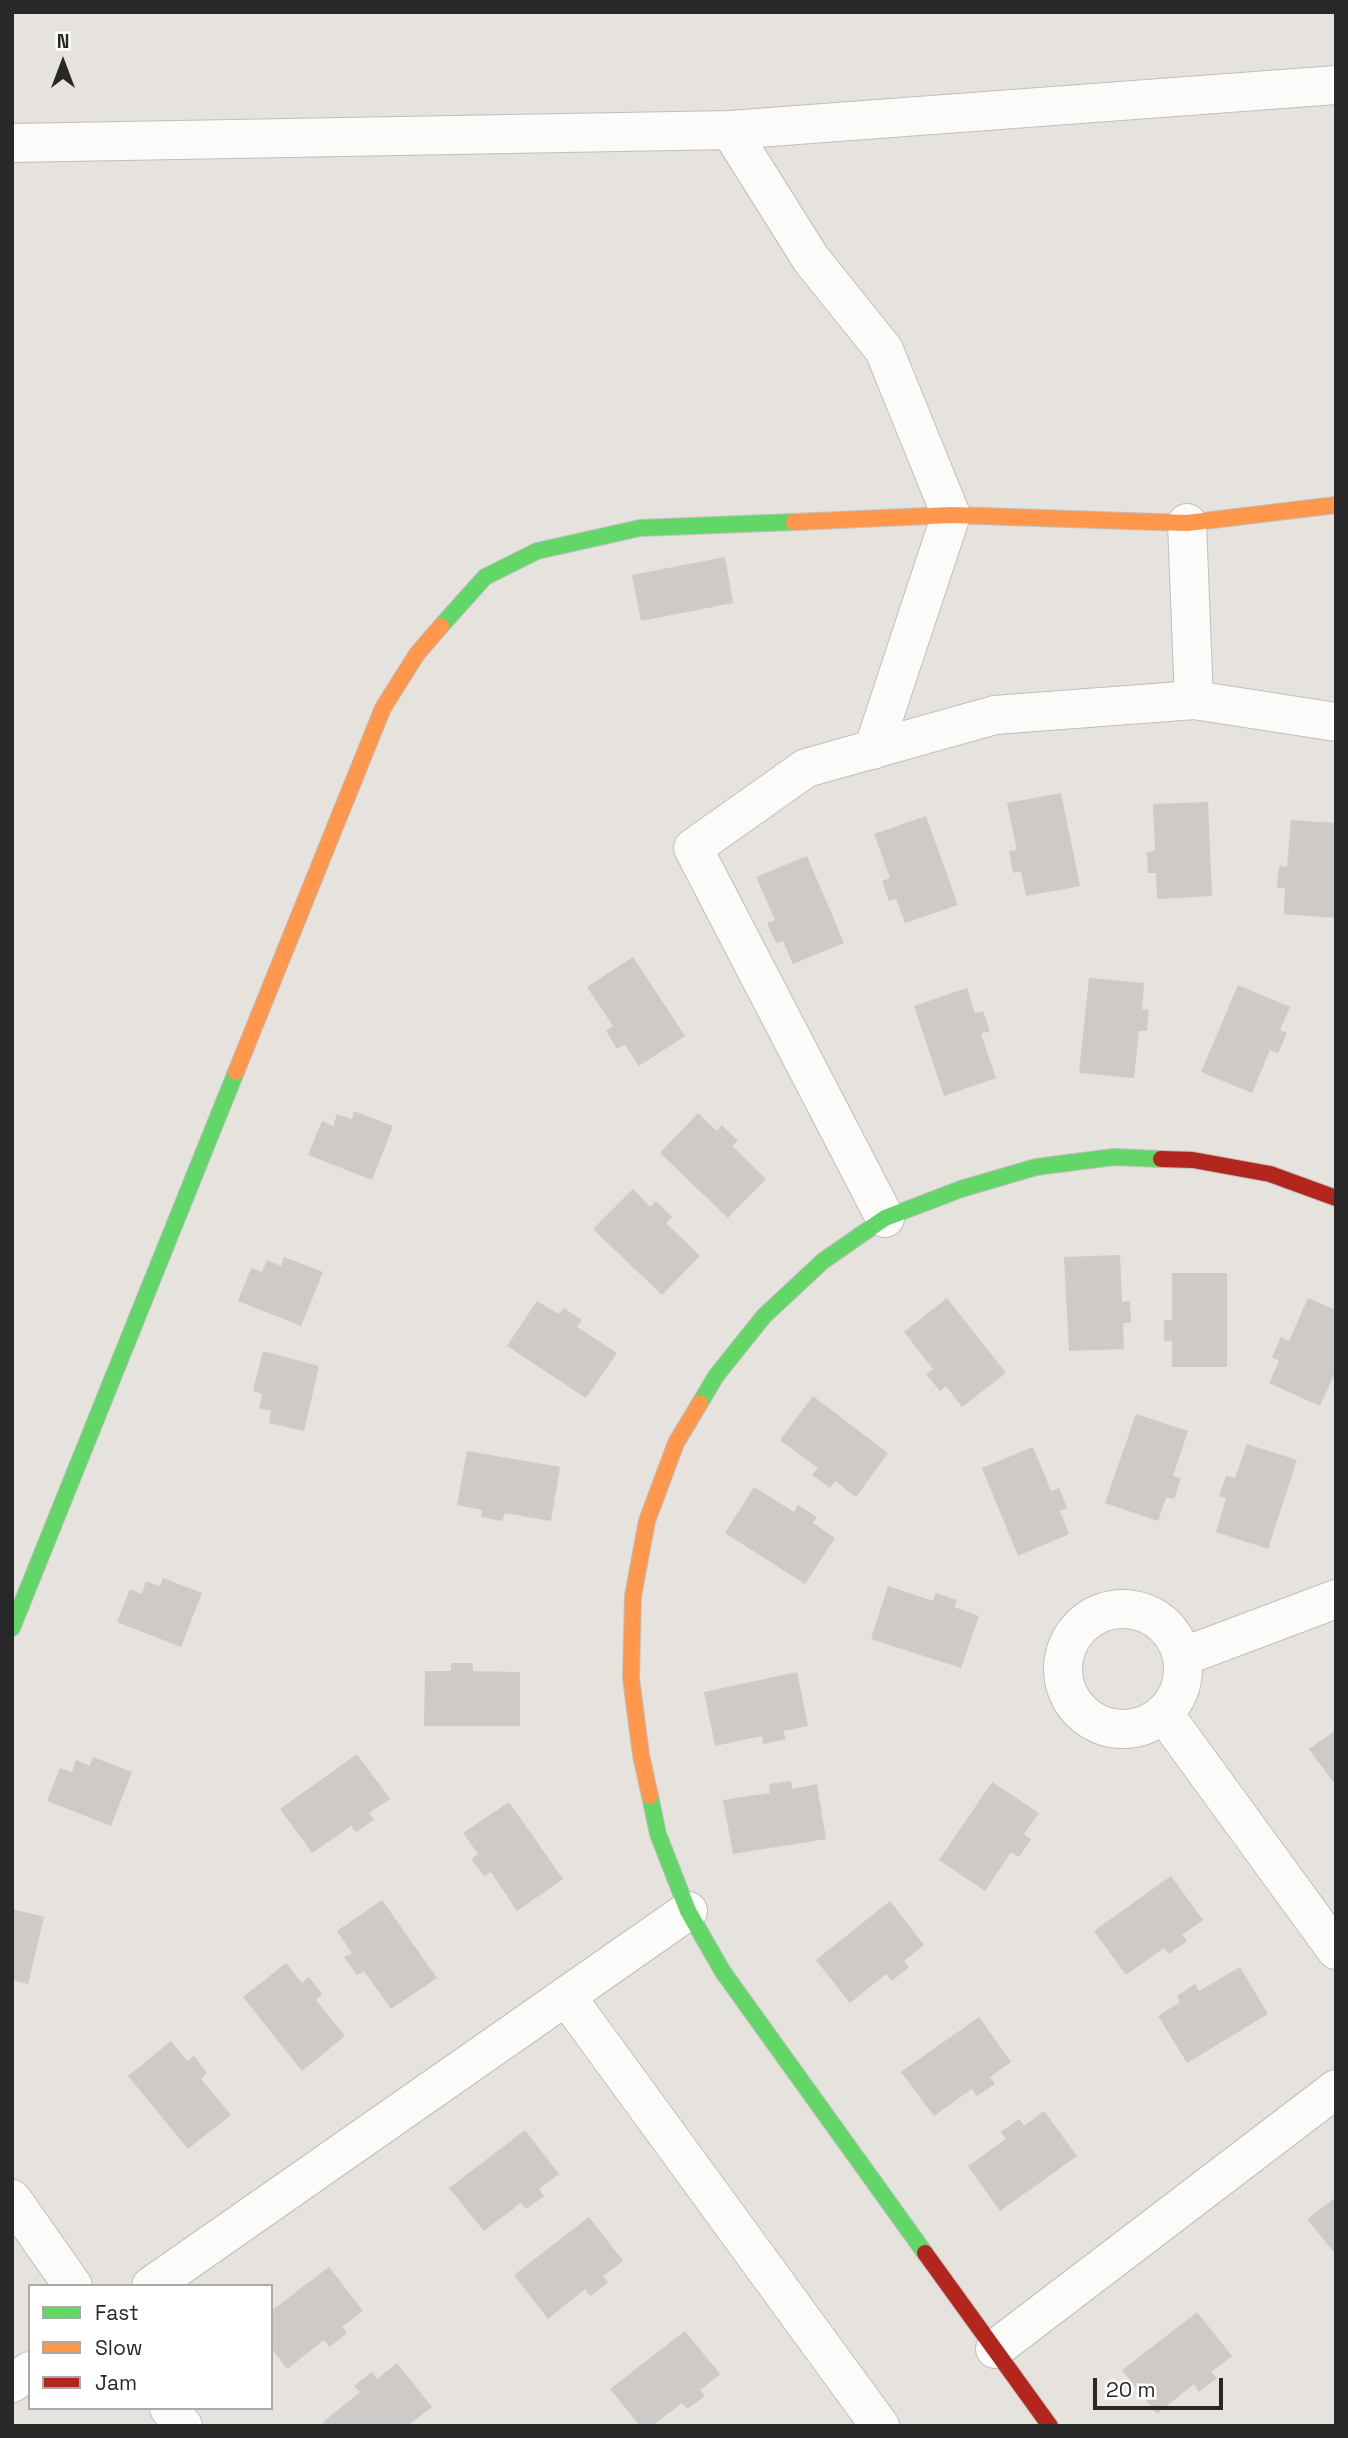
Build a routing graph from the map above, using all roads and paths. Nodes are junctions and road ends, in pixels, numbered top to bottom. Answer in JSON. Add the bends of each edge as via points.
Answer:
{"nodes":[{"id":1,"x":1336,"y":85,"type":"edge"},
{"id":2,"x":730,"y":130,"type":"junction"},
{"id":3,"x":12,"y":143,"type":"edge"},
{"id":4,"x":1336,"y":505,"type":"edge"},
{"id":5,"x":951,"y":515,"type":"junction"},
{"id":6,"x":1187,"y":523,"type":"junction"},
{"id":7,"x":1195,"y":701,"type":"junction"},
{"id":8,"x":1336,"y":722,"type":"edge"},
{"id":9,"x":873,"y":750,"type":"junction"},
{"id":10,"x":1336,"y":1198,"type":"edge"},
{"id":11,"x":885,"y":1219,"type":"junction"},
{"id":12,"x":1336,"y":1599,"type":"edge"},
{"id":13,"x":12,"y":1628,"type":"edge"},
{"id":14,"x":1182,"y":1657,"type":"junction"},
{"id":15,"x":1164,"y":1714,"type":"junction"},
{"id":16,"x":688,"y":1911,"type":"junction"},
{"id":17,"x":1336,"y":1950,"type":"edge"},
{"id":18,"x":566,"y":1996,"type":"junction"},
{"id":19,"x":1336,"y":2089,"type":"edge"},
{"id":20,"x":12,"y":2199,"type":"edge"},
{"id":21,"x":72,"y":2284,"type":"edge"},
{"id":22,"x":154,"y":2284,"type":"edge"},
{"id":23,"x":995,"y":2349,"type":"junction"},
{"id":24,"x":28,"y":2372,"type":"edge"},
{"id":25,"x":12,"y":2383,"type":"edge"},
{"id":26,"x":171,"y":2410,"type":"edge"},
{"id":27,"x":183,"y":2426,"type":"edge"},
{"id":28,"x":880,"y":2426,"type":"edge"},
{"id":29,"x":1050,"y":2426,"type":"edge"}],
"edges":[{"from":1,"to":2,"type":"street"},
{"from":2,"to":3,"type":"street"},
{"from":2,"to":5,"type":"street","via":[[811,259],[884,350]]},
{"from":4,"to":6,"type":"street"},
{"from":5,"to":6,"type":"street"},
{"from":5,"to":9,"type":"street"},
{"from":5,"to":13,"type":"street","via":[[640,528],[537,551],[485,577],[417,654],[378,720]]},
{"from":6,"to":7,"type":"street"},
{"from":7,"to":8,"type":"street"},
{"from":7,"to":9,"type":"street","via":[[995,715]]},
{"from":9,"to":11,"type":"street","via":[[806,768],[693,848]]},
{"from":10,"to":11,"type":"street","via":[[1270,1174],[1206,1162],[1114,1157],[1037,1167],[961,1189]]},
{"from":11,"to":16,"type":"street","via":[[823,1261],[764,1316],[716,1376],[676,1443],[647,1521],[633,1596],[631,1678],[657,1833]]},
{"from":12,"to":14,"type":"street"},
{"from":14,"to":15,"type":"street","via":[[1183,1678],[1177,1697]]},
{"from":14,"to":15,"type":"street","via":[[1162,1623],[1124,1609],[1087,1622],[1066,1653],[1067,1691],[1076,1707],[1091,1719],[1127,1729]]},
{"from":15,"to":17,"type":"street"},
{"from":16,"to":18,"type":"street"},
{"from":16,"to":23,"type":"street","via":[[723,1972]]},
{"from":18,"to":22,"type":"street"},
{"from":18,"to":28,"type":"street"},
{"from":19,"to":23,"type":"street"},
{"from":20,"to":21,"type":"street"},
{"from":23,"to":29,"type":"street"},
{"from":24,"to":25,"type":"street"},
{"from":26,"to":27,"type":"street"}]}
